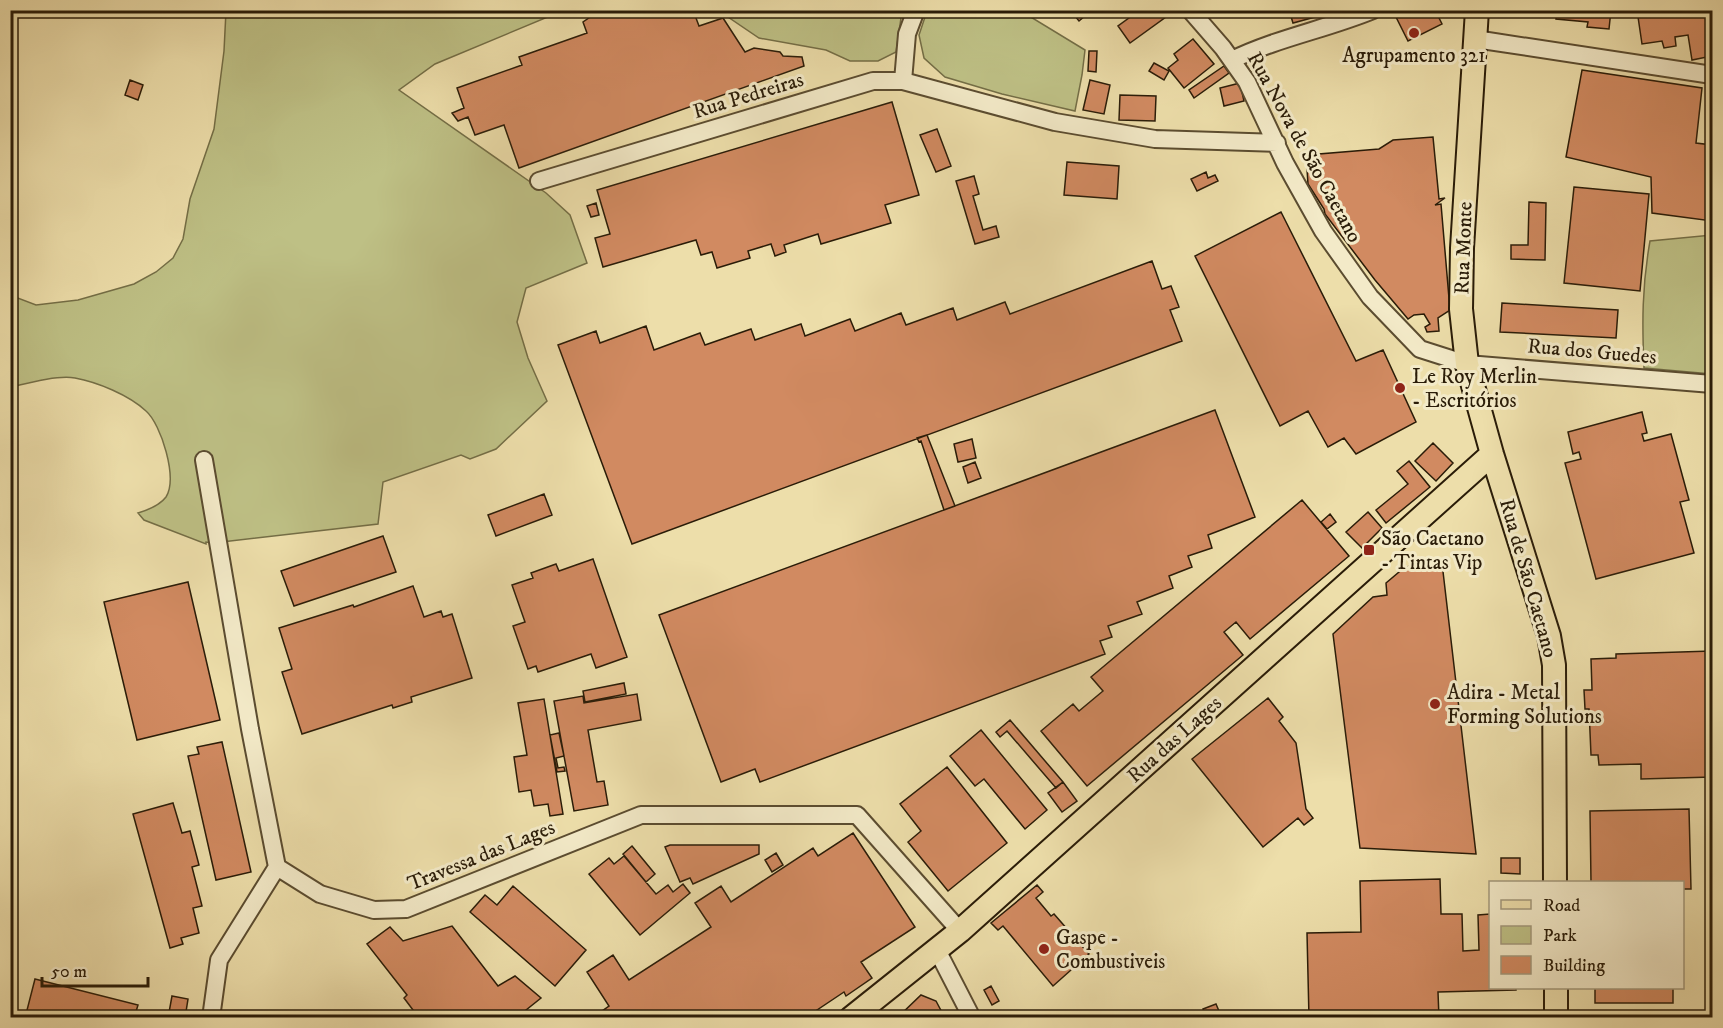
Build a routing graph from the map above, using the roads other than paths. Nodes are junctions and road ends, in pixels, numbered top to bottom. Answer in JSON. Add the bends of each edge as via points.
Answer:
{"nodes":[{"id":1,"x":916,"y":10,"type":"edge"},
{"id":2,"x":1190,"y":10,"type":"edge"},
{"id":3,"x":1373,"y":10,"type":"edge"},
{"id":4,"x":1477,"y":10,"type":"edge"},
{"id":5,"x":1475,"y":39,"type":"junction"},
{"id":6,"x":1232,"y":60,"type":"junction"},
{"id":7,"x":1713,"y":75,"type":"edge"},
{"id":8,"x":903,"y":81,"type":"junction"},
{"id":9,"x":1277,"y":143,"type":"junction"},
{"id":10,"x":539,"y":180,"type":"dead end"},
{"id":11,"x":1467,"y":364,"type":"junction"},
{"id":12,"x":1713,"y":384,"type":"edge"},
{"id":13,"x":1492,"y":454,"type":"junction"},
{"id":14,"x":204,"y":460,"type":"dead end"},
{"id":15,"x":277,"y":867,"type":"junction"},
{"id":16,"x":1555,"y":881,"type":"edge"},
{"id":17,"x":960,"y":931,"type":"junction"},
{"id":18,"x":937,"y":950,"type":"junction"},
{"id":19,"x":1556,"y":989,"type":"edge"},
{"id":20,"x":211,"y":1017,"type":"edge"},
{"id":21,"x":851,"y":1017,"type":"edge"},
{"id":22,"x":972,"y":1017,"type":"edge"},
{"id":23,"x":1556,"y":1017,"type":"edge"}],
"edges":[{"from":1,"to":8,"type":"street","via":[[907,34]]},
{"from":2,"to":6,"type":"street","name":"Rua Nova de São Caetano"},
{"from":3,"to":6,"type":"street"},
{"from":4,"to":5,"type":"main road","name":"Rua Monte"},
{"from":5,"to":7,"type":"street"},
{"from":5,"to":11,"type":"main road","name":"Rua Monte","via":[[1460,275]]},
{"from":6,"to":9,"type":"street","name":"Rua Nova de São Caetano"},
{"from":8,"to":9,"type":"street","name":"Rua Pedreiras","via":[[1055,122],[1155,140]]},
{"from":8,"to":10,"type":"street","name":"Rua Pedreiras","via":[[873,81]]},
{"from":9,"to":11,"type":"street","name":"Rua Nova de São Caetano","via":[[1323,231],[1370,297],[1420,349]]},
{"from":11,"to":12,"type":"street","name":"Rua dos Guedes"},
{"from":11,"to":13,"type":"main road","name":"Rua Monte"},
{"from":13,"to":16,"type":"main road","name":"Rua de São Caetano","via":[[1549,636],[1554,665]]},
{"from":13,"to":17,"type":"main road","name":"Rua das Lages"},
{"from":14,"to":15,"type":"street"},
{"from":15,"to":17,"type":"street","name":"Travessa das Lages","via":[[320,894],[374,910],[406,909],[641,815],[857,816]]},
{"from":15,"to":20,"type":"street","via":[[219,960]]},
{"from":17,"to":18,"type":"main road","name":"Rua das Lages"},
{"from":18,"to":21,"type":"main road","name":"Rua das Lages"},
{"from":18,"to":22,"type":"street"},
{"from":19,"to":23,"type":"main road"}]}
